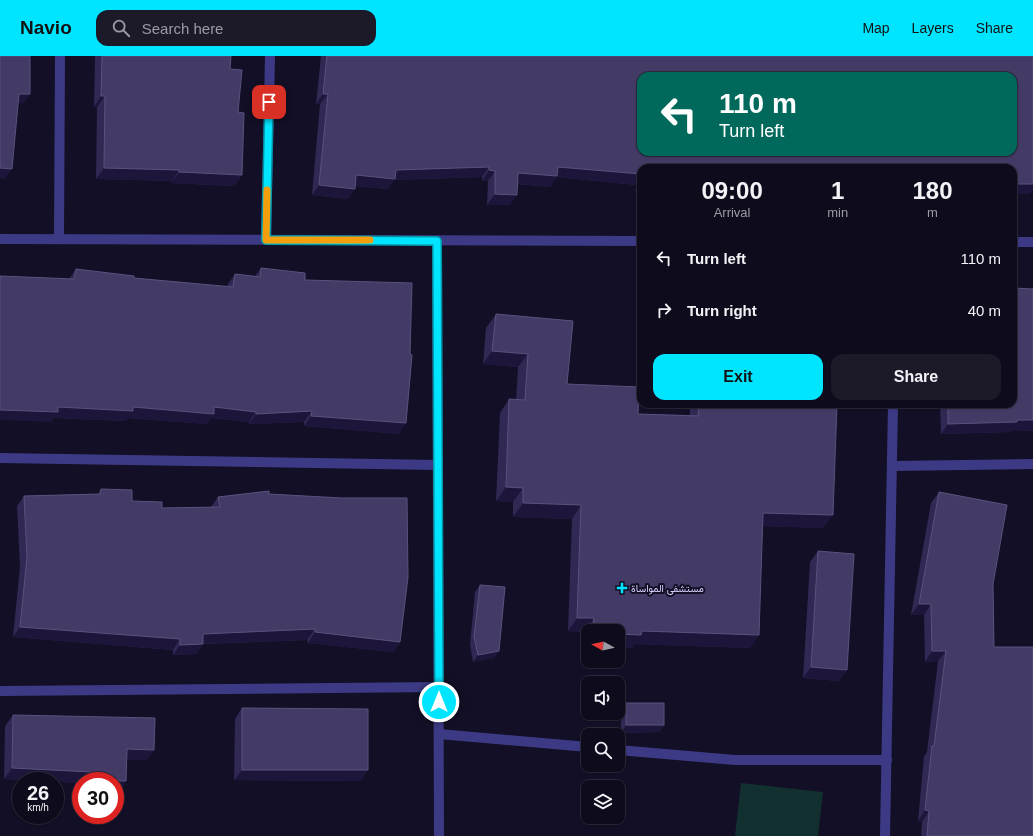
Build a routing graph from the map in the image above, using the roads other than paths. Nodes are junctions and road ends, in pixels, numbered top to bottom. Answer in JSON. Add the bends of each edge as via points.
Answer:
{"nodes":[{"id":1,"x":60,"y":56,"type":"edge"},
{"id":2,"x":270,"y":56,"type":"edge"},
{"id":3,"x":0,"y":239,"type":"edge"},
{"id":4,"x":59,"y":239,"type":"junction"},
{"id":5,"x":266,"y":240,"type":"junction"},
{"id":6,"x":437,"y":241,"type":"junction"},
{"id":7,"x":637,"y":241,"type":"edge"},
{"id":8,"x":1017,"y":242,"type":"edge"},
{"id":9,"x":1033,"y":242,"type":"edge"},
{"id":10,"x":893,"y":408,"type":"edge"},
{"id":11,"x":0,"y":458,"type":"edge"},
{"id":12,"x":1033,"y":464,"type":"edge"},
{"id":13,"x":438,"y":465,"type":"junction"},
{"id":14,"x":892,"y":466,"type":"junction"},
{"id":15,"x":439,"y":687,"type":"junction"},
{"id":16,"x":0,"y":691,"type":"edge"},
{"id":17,"x":439,"y":734,"type":"junction"},
{"id":18,"x":581,"y":746,"type":"edge"},
{"id":19,"x":625,"y":751,"type":"edge"},
{"id":20,"x":887,"y":760,"type":"junction"},
{"id":21,"x":439,"y":836,"type":"edge"},
{"id":22,"x":885,"y":836,"type":"edge"}],
"edges":[{"from":1,"to":4,"type":"street"},
{"from":2,"to":5,"type":"street"},
{"from":3,"to":4,"type":"street"},
{"from":4,"to":5,"type":"street"},
{"from":5,"to":6,"type":"street"},
{"from":6,"to":7,"type":"street"},
{"from":6,"to":13,"type":"street"},
{"from":8,"to":9,"type":"street"},
{"from":10,"to":14,"type":"street"},
{"from":11,"to":13,"type":"street"},
{"from":12,"to":14,"type":"street"},
{"from":13,"to":15,"type":"street"},
{"from":14,"to":20,"type":"street"},
{"from":15,"to":16,"type":"street"},
{"from":15,"to":17,"type":"street"},
{"from":17,"to":18,"type":"street"},
{"from":17,"to":21,"type":"street"},
{"from":19,"to":20,"type":"street","via":[[735,760]]},
{"from":20,"to":22,"type":"street"}]}
